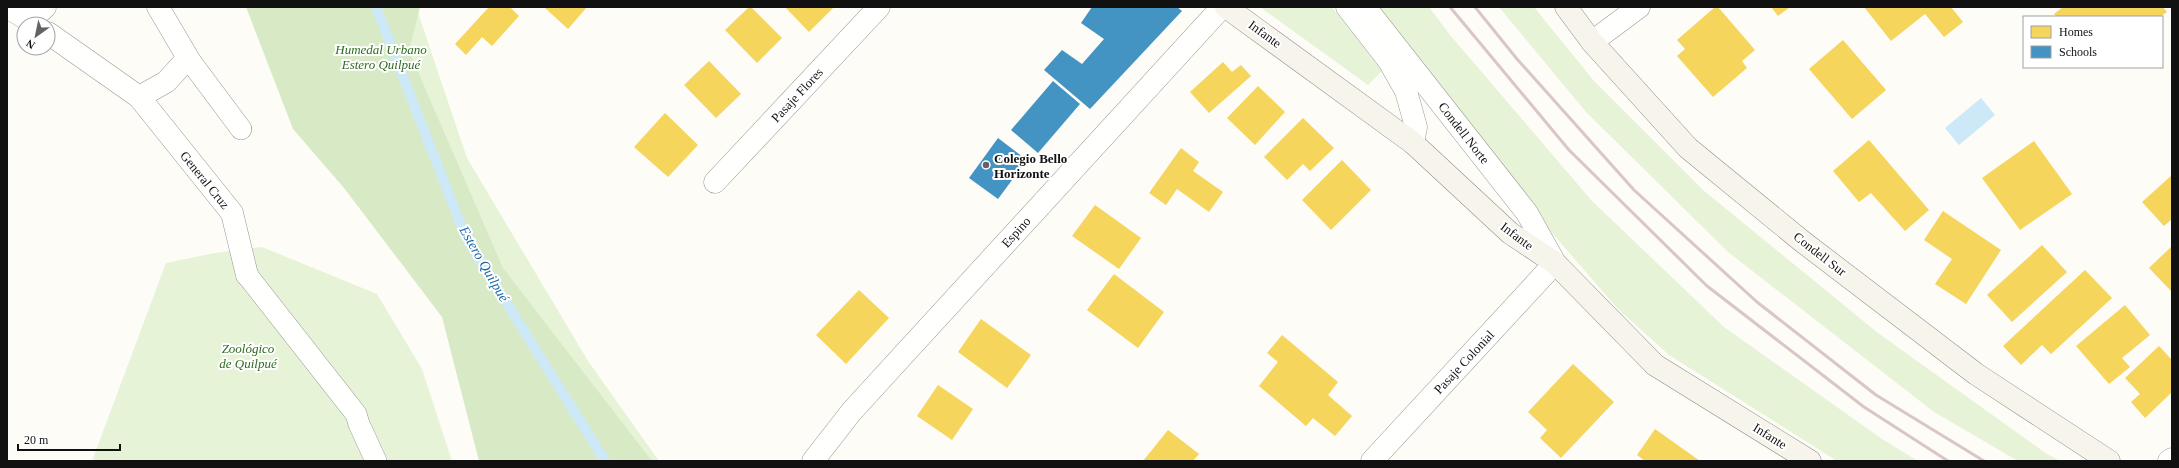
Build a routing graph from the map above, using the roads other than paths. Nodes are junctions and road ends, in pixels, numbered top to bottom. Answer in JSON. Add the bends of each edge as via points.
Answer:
{"nodes":[{"id":1,"x":7,"y":7,"type":"edge"},
{"id":2,"x":158,"y":7,"type":"edge"},
{"id":3,"x":879,"y":7,"type":"edge"},
{"id":4,"x":1222,"y":7,"type":"edge"},
{"id":5,"x":1226,"y":7,"type":"edge"},
{"id":6,"x":1347,"y":7,"type":"edge"},
{"id":7,"x":1365,"y":7,"type":"edge"},
{"id":8,"x":1566,"y":7,"type":"edge"},
{"id":9,"x":1639,"y":7,"type":"edge"},
{"id":10,"x":33,"y":16,"type":"edge"},
{"id":11,"x":56,"y":39,"type":"edge"},
{"id":12,"x":1592,"y":42,"type":"junction"},
{"id":13,"x":188,"y":58,"type":"junction"},
{"id":14,"x":139,"y":97,"type":"junction"},
{"id":15,"x":241,"y":129,"type":"dead end"},
{"id":16,"x":1413,"y":143,"type":"junction"},
{"id":17,"x":715,"y":182,"type":"dead end"},
{"id":18,"x":1555,"y":263,"type":"junction"},
{"id":19,"x":247,"y":275,"type":"joint"},
{"id":20,"x":2172,"y":459,"type":"edge"},
{"id":21,"x":376,"y":461,"type":"edge"},
{"id":22,"x":813,"y":461,"type":"edge"},
{"id":23,"x":1372,"y":461,"type":"edge"},
{"id":24,"x":1810,"y":461,"type":"edge"},
{"id":25,"x":2109,"y":461,"type":"edge"},
{"id":26,"x":2169,"y":461,"type":"edge"}],
"edges":[{"from":1,"to":10,"type":"street"},
{"from":2,"to":13,"type":"street"},
{"from":3,"to":17,"type":"street","name":"Pasaje Flores"},
{"from":4,"to":22,"type":"street","name":"Espino","via":[[852,411]]},
{"from":5,"to":16,"type":"street","name":"Infante"},
{"from":6,"to":16,"type":"street","via":[[1389,62],[1406,91],[1416,127]]},
{"from":7,"to":18,"type":"street","name":"Condell Norte","via":[[1527,213]]},
{"from":8,"to":12,"type":"street","name":"Condell Sur"},
{"from":9,"to":12,"type":"street"},
{"from":11,"to":14,"type":"street","name":"General Cruz"},
{"from":12,"to":25,"type":"street","name":"Condell Sur","via":[[1688,148],[1803,242],[1976,374]]},
{"from":13,"to":14,"type":"street","via":[[166,82]]},
{"from":13,"to":15,"type":"lane"},
{"from":14,"to":19,"type":"street","name":"General Cruz","via":[[232,213]]},
{"from":16,"to":18,"type":"street","name":"Infante","via":[[1510,233]]},
{"from":18,"to":23,"type":"street","name":"Pasaje Colonial"},
{"from":18,"to":24,"type":"street","name":"Infante","via":[[1655,365]]},
{"from":19,"to":21,"type":"lane","via":[[356,414]]},
{"from":20,"to":26,"type":"street"}]}
